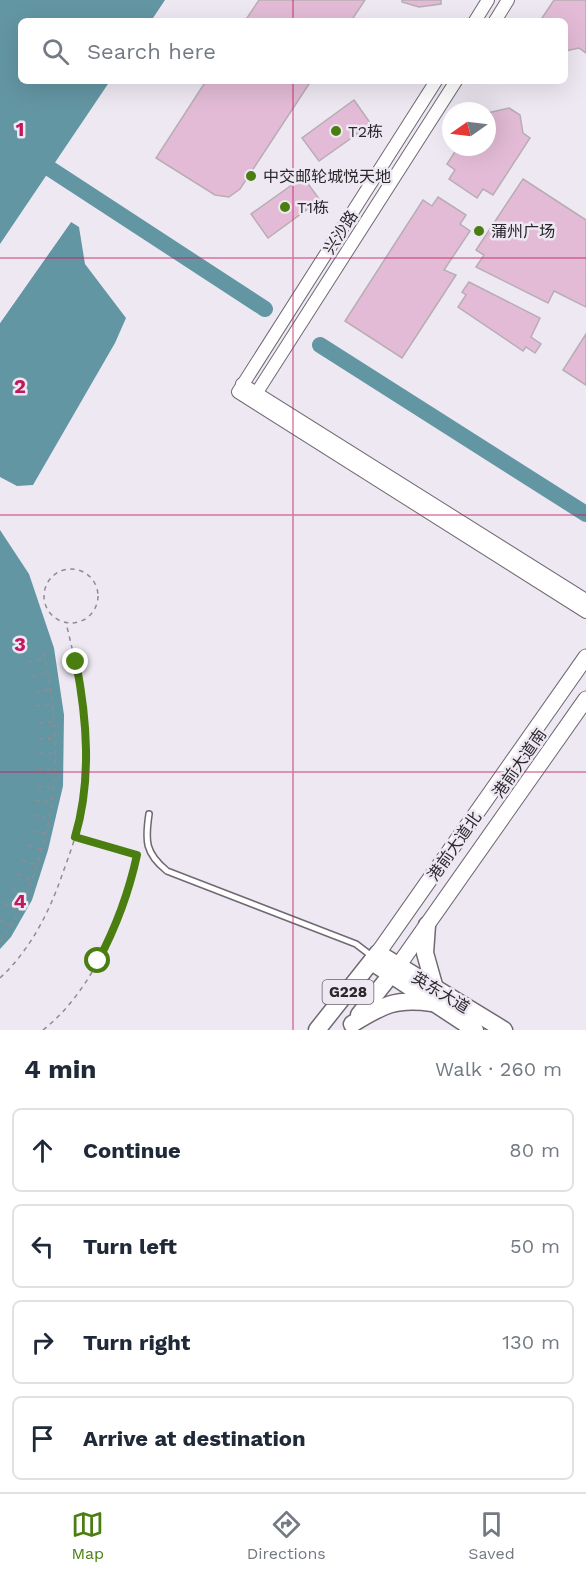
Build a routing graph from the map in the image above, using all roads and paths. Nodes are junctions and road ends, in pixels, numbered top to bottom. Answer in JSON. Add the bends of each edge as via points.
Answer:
{"nodes":[{"id":1,"x":488,"y":0,"type":"edge"},
{"id":2,"x":508,"y":0,"type":"edge"},
{"id":3,"x":477,"y":18,"type":"edge"},
{"id":4,"x":497,"y":18,"type":"edge"},
{"id":5,"x":434,"y":84,"type":"edge"},
{"id":6,"x":454,"y":84,"type":"edge"},
{"id":7,"x":254,"y":397,"type":"junction"},
{"id":8,"x":586,"y":600,"type":"edge"},
{"id":9,"x":586,"y":612,"type":"edge"},
{"id":10,"x":66,"y":623,"type":"junction"},
{"id":11,"x":43,"y":650,"type":"dead end"},
{"id":12,"x":586,"y":657,"type":"edge"},
{"id":13,"x":45,"y":658,"type":"junction"},
{"id":14,"x":28,"y":662,"type":"dead end"},
{"id":15,"x":48,"y":672,"type":"junction"},
{"id":16,"x":32,"y":676,"type":"dead end"},
{"id":17,"x":51,"y":689,"type":"junction"},
{"id":18,"x":35,"y":692,"type":"dead end"},
{"id":19,"x":586,"y":699,"type":"edge"},
{"id":20,"x":53,"y":705,"type":"junction"},
{"id":21,"x":36,"y":706,"type":"dead end"},
{"id":22,"x":55,"y":722,"type":"junction"},
{"id":23,"x":39,"y":723,"type":"dead end"},
{"id":24,"x":55,"y":738,"type":"junction"},
{"id":25,"x":39,"y":739,"type":"dead end"},
{"id":26,"x":39,"y":753,"type":"dead end"},
{"id":27,"x":56,"y":754,"type":"junction"},
{"id":28,"x":38,"y":768,"type":"dead end"},
{"id":29,"x":56,"y":770,"type":"junction"},
{"id":30,"x":38,"y":786,"type":"dead end"},
{"id":31,"x":54,"y":788,"type":"junction"},
{"id":32,"x":35,"y":800,"type":"dead end"},
{"id":33,"x":52,"y":803,"type":"junction"},
{"id":34,"x":149,"y":813,"type":"dead end"},
{"id":35,"x":33,"y":815,"type":"dead end"},
{"id":36,"x":50,"y":819,"type":"junction"},
{"id":37,"x":33,"y":831,"type":"dead end"},
{"id":38,"x":46,"y":834,"type":"junction"},
{"id":39,"x":75,"y":837,"type":"junction"},
{"id":40,"x":28,"y":845,"type":"dead end"},
{"id":41,"x":42,"y":850,"type":"junction"},
{"id":42,"x":149,"y":851,"type":"junction"},
{"id":43,"x":137,"y":855,"type":"junction"},
{"id":44,"x":22,"y":860,"type":"dead end"},
{"id":45,"x":37,"y":865,"type":"junction"},
{"id":46,"x":17,"y":874,"type":"dead end"},
{"id":47,"x":32,"y":881,"type":"junction"},
{"id":48,"x":427,"y":885,"type":"junction"},
{"id":49,"x":12,"y":889,"type":"dead end"},
{"id":50,"x":27,"y":895,"type":"junction"},
{"id":51,"x":446,"y":898,"type":"junction"},
{"id":52,"x":4,"y":903,"type":"dead end"},
{"id":53,"x":19,"y":911,"type":"junction"},
{"id":54,"x":0,"y":920,"type":"edge"},
{"id":55,"x":427,"y":925,"type":"junction"},
{"id":56,"x":11,"y":926,"type":"junction"},
{"id":57,"x":1,"y":940,"type":"edge"},
{"id":58,"x":375,"y":958,"type":"junction"},
{"id":59,"x":394,"y":970,"type":"junction"},
{"id":60,"x":0,"y":978,"type":"edge"},
{"id":61,"x":434,"y":985,"type":"junction"},
{"id":62,"x":436,"y":1003,"type":"junction"},
{"id":63,"x":349,"y":1027,"type":"edge"},
{"id":64,"x":324,"y":1028,"type":"edge"},
{"id":65,"x":43,"y":1030,"type":"edge"},
{"id":66,"x":475,"y":1030,"type":"edge"},
{"id":67,"x":504,"y":1030,"type":"edge"}],
"edges":[{"from":1,"to":3,"type":"street"},
{"from":2,"to":4,"type":"street"},
{"from":5,"to":7,"type":"street","name":"兴沙路","via":[[240,388]]},
{"from":6,"to":7,"type":"street","name":"兴沙路"},
{"from":7,"to":8,"type":"street"},
{"from":7,"to":9,"type":"street"},
{"from":10,"to":10,"type":"path","via":[[88,618],[97,603],[91,578],[75,569],[57,572],[43,596],[49,613]]},
{"from":10,"to":39,"type":"path","via":[[81,688],[86,745]]},
{"from":11,"to":13,"type":"path"},
{"from":12,"to":48,"type":"main road","name":"港前大道北"},
{"from":13,"to":14,"type":"path"},
{"from":13,"to":15,"type":"path"},
{"from":15,"to":16,"type":"path"},
{"from":15,"to":17,"type":"path"},
{"from":17,"to":18,"type":"path"},
{"from":17,"to":20,"type":"path"},
{"from":19,"to":51,"type":"main road","name":"港前大道南"},
{"from":20,"to":21,"type":"path"},
{"from":20,"to":22,"type":"path"},
{"from":22,"to":23,"type":"path"},
{"from":22,"to":24,"type":"path"},
{"from":24,"to":25,"type":"path"},
{"from":24,"to":27,"type":"path"},
{"from":26,"to":27,"type":"path"},
{"from":27,"to":29,"type":"path"},
{"from":28,"to":29,"type":"path"},
{"from":29,"to":31,"type":"path"},
{"from":30,"to":31,"type":"path"},
{"from":31,"to":33,"type":"path"},
{"from":32,"to":33,"type":"path"},
{"from":33,"to":36,"type":"path"},
{"from":34,"to":42,"type":"lane"},
{"from":35,"to":36,"type":"path"},
{"from":36,"to":38,"type":"path"},
{"from":37,"to":38,"type":"path"},
{"from":38,"to":41,"type":"path"},
{"from":39,"to":43,"type":"path"},
{"from":39,"to":60,"type":"path","via":[[45,919]]},
{"from":40,"to":41,"type":"path"},
{"from":41,"to":45,"type":"path"},
{"from":42,"to":43,"type":"path"},
{"from":42,"to":58,"type":"lane","via":[[167,871],[356,944]]},
{"from":43,"to":65,"type":"path","via":[[112,934],[98,961],[56,1020]]},
{"from":44,"to":45,"type":"path"},
{"from":45,"to":47,"type":"path"},
{"from":46,"to":47,"type":"path"},
{"from":47,"to":50,"type":"path"},
{"from":48,"to":51,"type":"main road"},
{"from":48,"to":58,"type":"main road","name":"港前大道北"},
{"from":49,"to":50,"type":"path"},
{"from":50,"to":53,"type":"path"},
{"from":51,"to":55,"type":"main road","name":"港前大道南"},
{"from":52,"to":53,"type":"path"},
{"from":53,"to":56,"type":"path"},
{"from":54,"to":56,"type":"path"},
{"from":55,"to":59,"type":"main road","name":"港前大道南"},
{"from":55,"to":61,"type":"highway","via":[[425,952]]},
{"from":56,"to":57,"type":"path"},
{"from":58,"to":59,"type":"highway","name":"英东大道","number":"G228"},
{"from":58,"to":64,"type":"highway","name":"港前大道北","number":"G228"},
{"from":59,"to":61,"type":"highway","name":"英东大道","number":"G228"},
{"from":59,"to":62,"type":"highway","name":"英东大道","number":"G228"},
{"from":59,"to":63,"type":"highway","number":"G228"},
{"from":61,"to":67,"type":"highway","name":"英东大道","number":"G228"},
{"from":62,"to":63,"type":"highway","via":[[398,1001]]},
{"from":62,"to":66,"type":"highway","name":"英东大道","number":"G228"}]}
